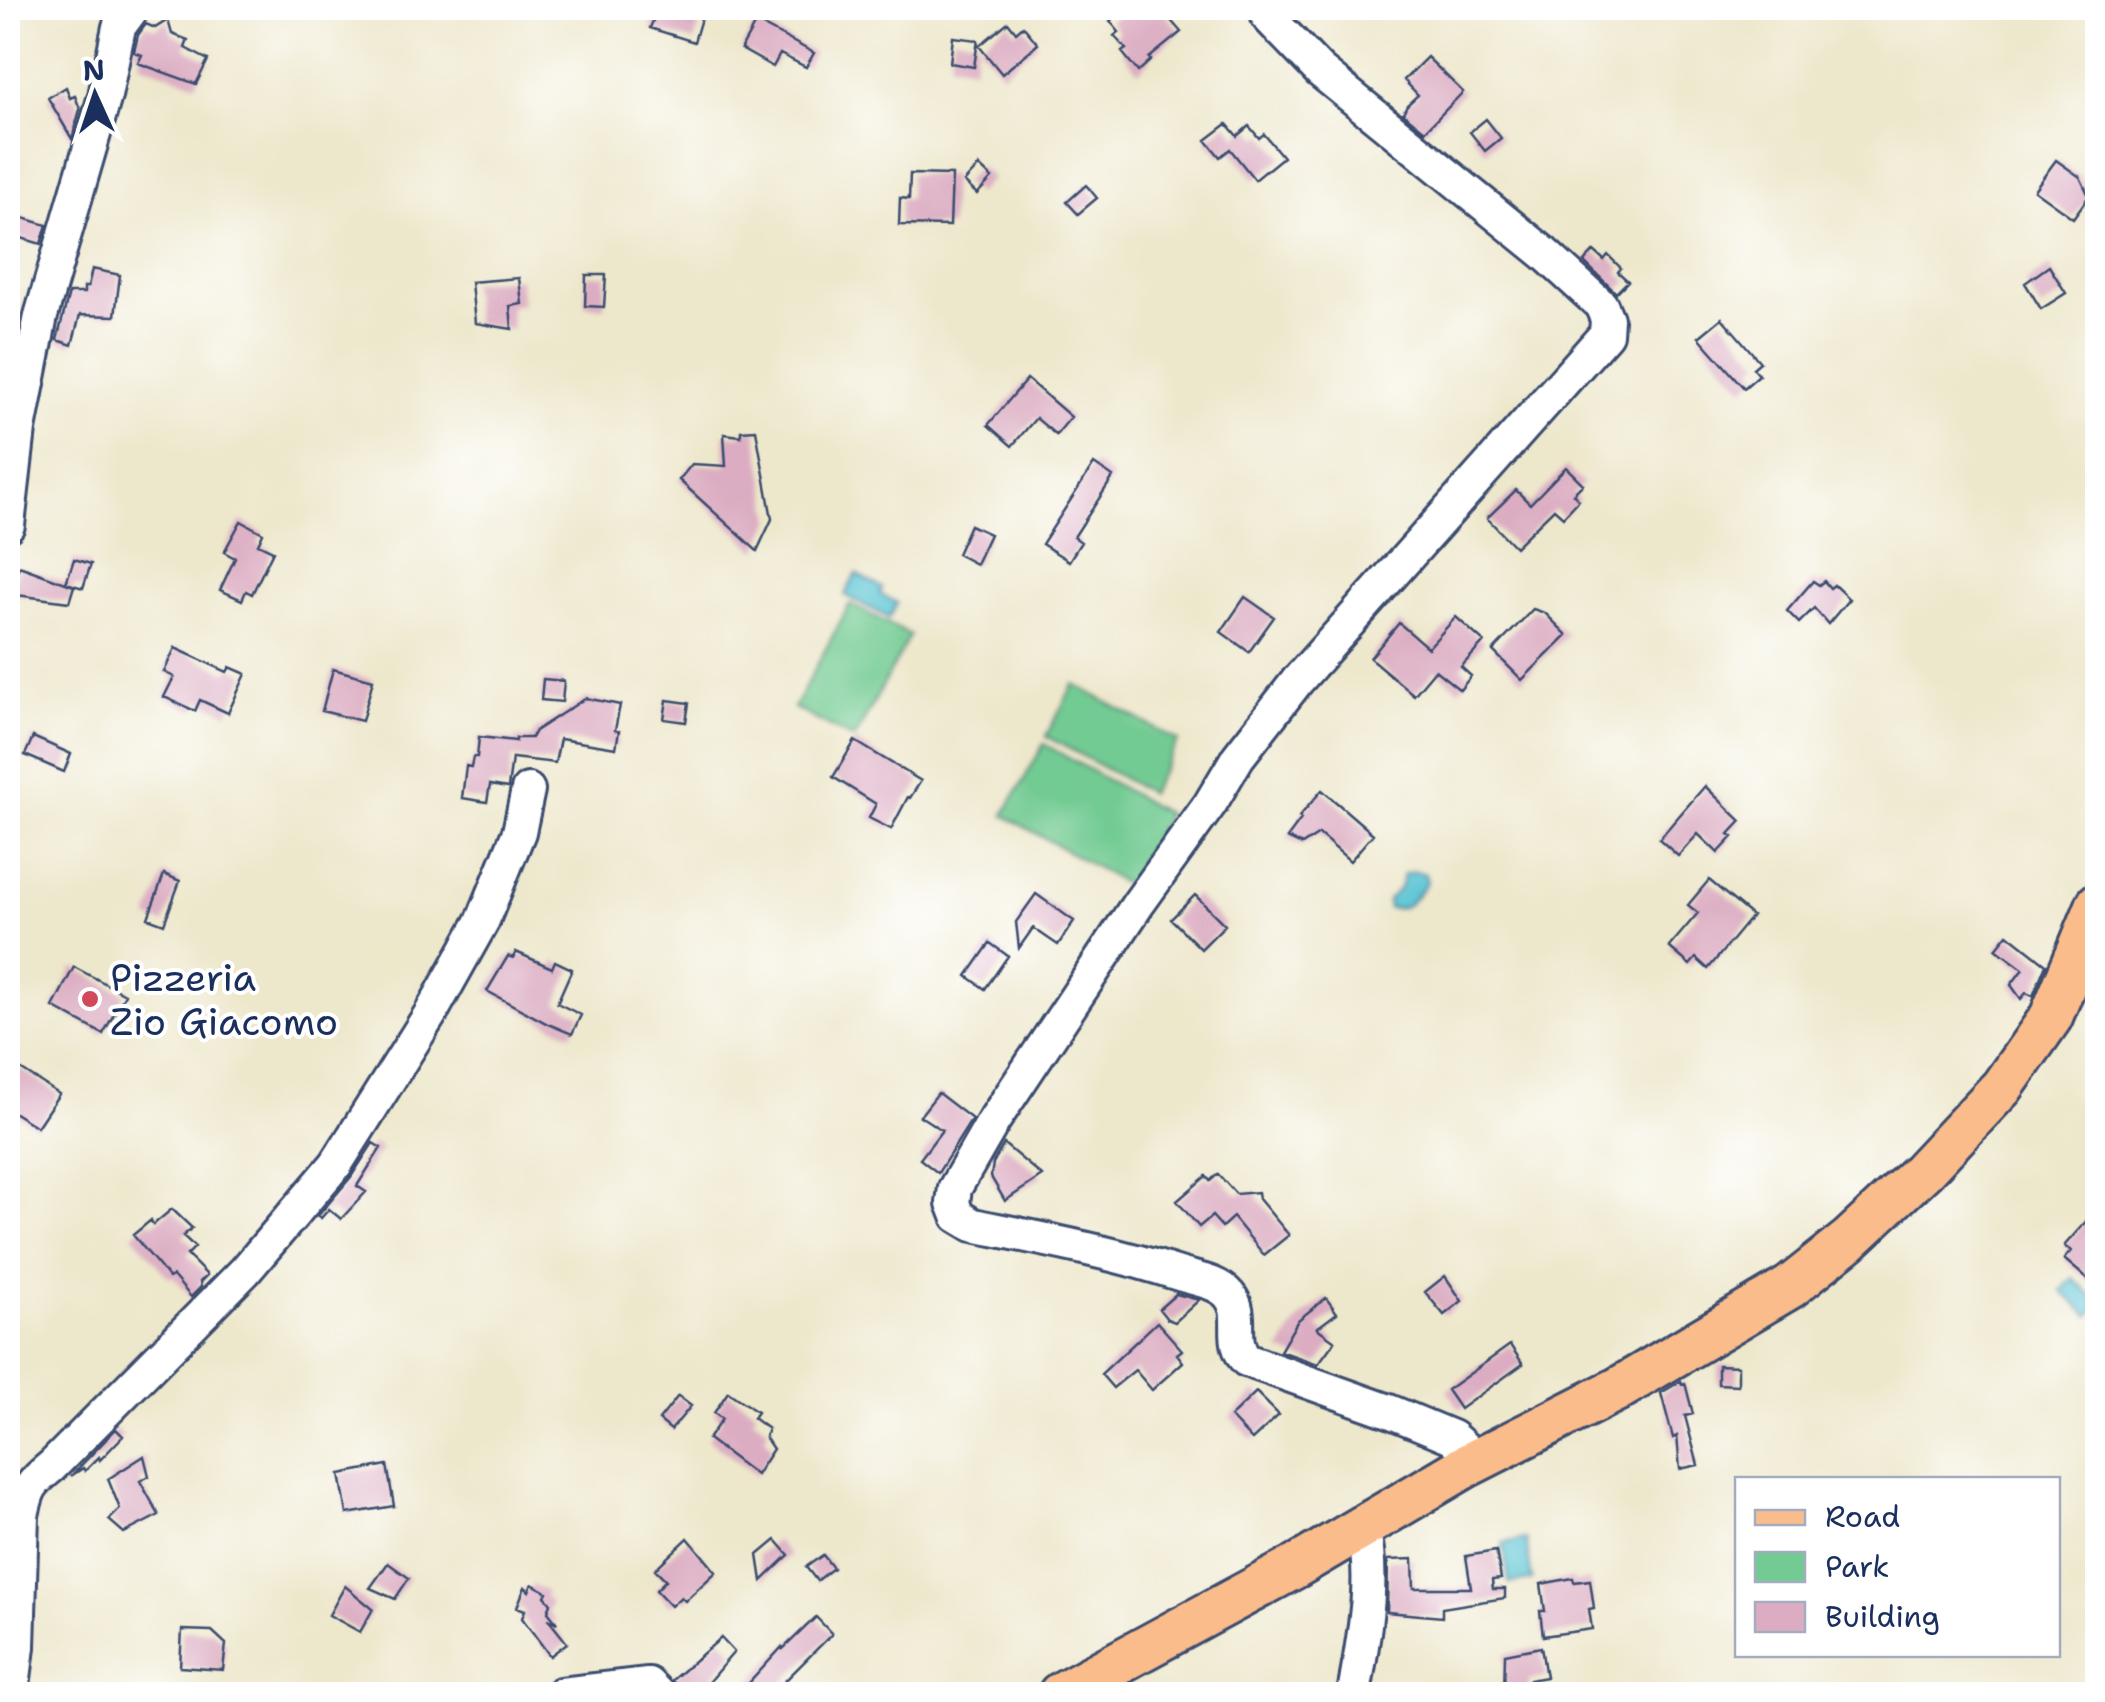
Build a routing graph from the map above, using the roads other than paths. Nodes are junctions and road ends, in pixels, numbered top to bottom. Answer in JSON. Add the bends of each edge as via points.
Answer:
{"nodes":[{"id":1,"x":133,"y":8,"type":"edge"},
{"id":2,"x":1268,"y":17,"type":"dead end"},
{"id":3,"x":8,"y":525,"type":"edge"},
{"id":4,"x":528,"y":790,"type":"dead end"},
{"id":5,"x":2098,"y":904,"type":"edge"},
{"id":6,"x":1478,"y":1460,"type":"junction"},
{"id":7,"x":1364,"y":1527,"type":"junction"},
{"id":8,"x":12,"y":1694,"type":"edge"},
{"id":9,"x":561,"y":1694,"type":"edge"},
{"id":10,"x":658,"y":1694,"type":"edge"},
{"id":11,"x":1060,"y":1694,"type":"edge"},
{"id":12,"x":1354,"y":1694,"type":"edge"}],
"edges":[{"from":1,"to":3,"type":"street","via":[[119,27],[40,316]]},
{"from":2,"to":6,"type":"street","via":[[1320,71],[1602,306],[1606,334],[1298,680],[1238,757],[993,1122],[953,1203],[958,1216],[973,1225],[1132,1258],[1218,1286],[1236,1310],[1236,1340],[1246,1360],[1452,1437]]},
{"from":4,"to":8,"type":"street","via":[[520,832],[483,920],[336,1164],[245,1272],[32,1482],[22,1515]]},
{"from":5,"to":6,"type":"main road","via":[[2051,1018],[2002,1087],[1849,1240],[1790,1287],[1618,1389]]},
{"from":6,"to":7,"type":"main road"},
{"from":7,"to":11,"type":"main road"},
{"from":7,"to":12,"type":"street","via":[[1370,1574]]},
{"from":9,"to":10,"type":"street","via":[[648,1684]]}]}
